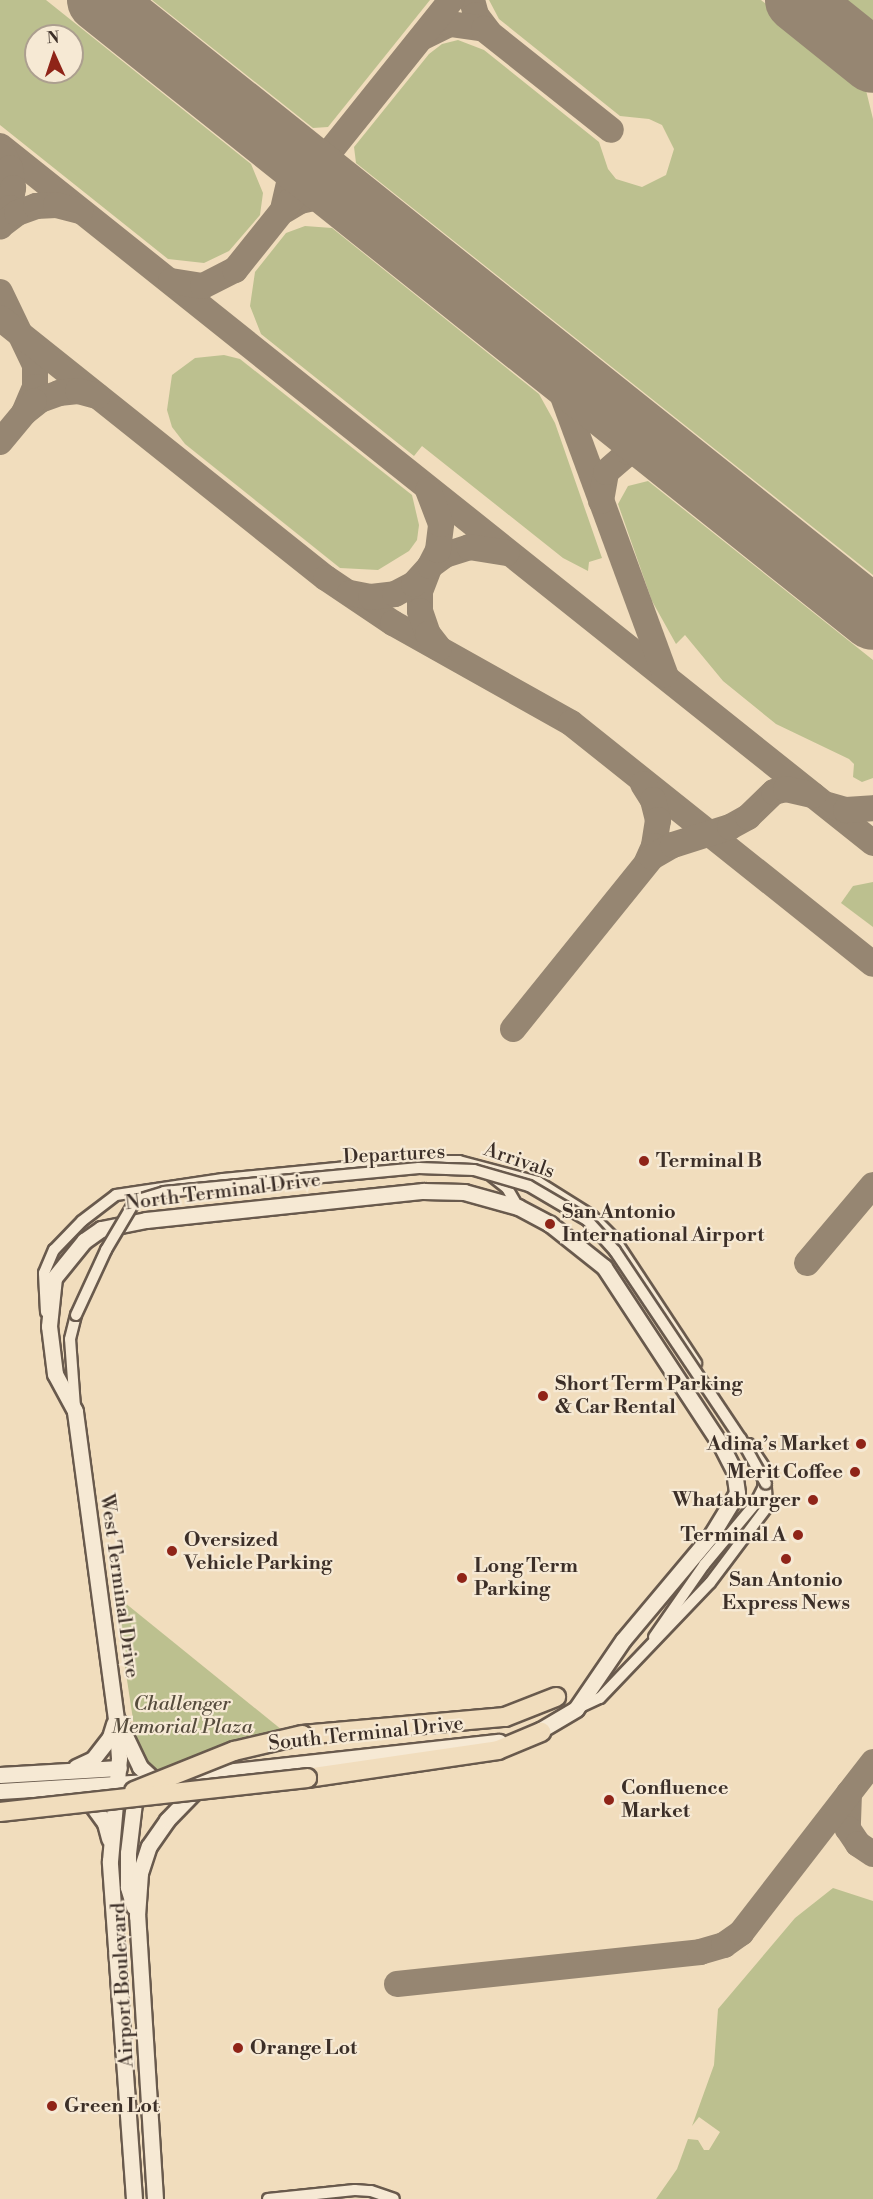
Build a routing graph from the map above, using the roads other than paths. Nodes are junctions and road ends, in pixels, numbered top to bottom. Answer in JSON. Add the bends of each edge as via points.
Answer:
{"nodes":[{"id":1,"x":459,"y":1161,"type":"junction"},
{"id":2,"x":518,"y":1207,"type":"junction"},
{"id":3,"x":49,"y":1326,"type":"junction"},
{"id":4,"x":75,"y":1411,"type":"junction"},
{"id":5,"x":654,"y":1637,"type":"junction"},
{"id":6,"x":556,"y":1697,"type":"dead end"},
{"id":7,"x":576,"y":1709,"type":"junction"},
{"id":8,"x":116,"y":1719,"type":"junction"},
{"id":9,"x":541,"y":1732,"type":"junction"},
{"id":10,"x":119,"y":1768,"type":"junction"},
{"id":11,"x":228,"y":1770,"type":"junction"},
{"id":12,"x":69,"y":1771,"type":"junction"},
{"id":13,"x":42,"y":1773,"type":"junction"},
{"id":14,"x":0,"y":1775,"type":"edge"},
{"id":15,"x":155,"y":1781,"type":"junction"},
{"id":16,"x":0,"y":1784,"type":"edge"},
{"id":17,"x":136,"y":1784,"type":"junction"},
{"id":18,"x":67,"y":1788,"type":"junction"},
{"id":19,"x":0,"y":1791,"type":"edge"},
{"id":20,"x":112,"y":1793,"type":"junction"},
{"id":21,"x":0,"y":1812,"type":"edge"},
{"id":22,"x":111,"y":1846,"type":"junction"},
{"id":23,"x":137,"y":1916,"type":"junction"},
{"id":24,"x":134,"y":2199,"type":"edge"},
{"id":25,"x":155,"y":2199,"type":"edge"},
{"id":26,"x":268,"y":2199,"type":"edge"},
{"id":27,"x":394,"y":2199,"type":"edge"}],
"edges":[{"from":1,"to":2,"type":"street","via":[[490,1174],[507,1188]]},
{"from":1,"to":3,"type":"street","name":"Arrivals","via":[[409,1161],[234,1178],[116,1196],[82,1221],[54,1250],[44,1273]]},
{"from":1,"to":5,"type":"street","name":"Arrivals","via":[[538,1182],[602,1226],[640,1277],[765,1468],[763,1488],[755,1504],[704,1565]]},
{"from":2,"to":3,"type":"main road","name":"North Terminal Drive","via":[[464,1192],[423,1191],[146,1220],[101,1229],[84,1241],[54,1278]]},
{"from":2,"to":7,"type":"main road","name":"North Terminal Drive","via":[[550,1224],[610,1275],[721,1445],[736,1482],[734,1499],[712,1534],[624,1640]]},
{"from":3,"to":4,"type":"main road","name":"North Terminal Drive","via":[[56,1374]]},
{"from":4,"to":5,"type":"street","name":"Departures","bridge":true,"via":[[70,1340],[76,1315],[121,1219],[135,1201],[164,1192],[419,1168],[474,1170],[529,1186],[587,1220],[615,1251],[766,1484],[767,1507],[710,1583]]},
{"from":4,"to":8,"type":"main road","name":"West Terminal Drive"},
{"from":5,"to":7,"type":"street","via":[[600,1698]]},
{"from":6,"to":20,"type":"highway","bridge":true,"via":[[505,1717],[302,1735],[234,1751]]},
{"from":7,"to":9,"type":"main road","name":"South Terminal Drive"},
{"from":8,"to":10,"type":"main road","name":"West Terminal Drive"},
{"from":8,"to":12,"type":"main road","via":[[110,1737],[93,1759]]},
{"from":8,"to":15,"type":"main road","via":[[143,1771]]},
{"from":9,"to":11,"type":"main road","name":"South Terminal Drive","via":[[499,1742]]},
{"from":9,"to":20,"type":"highway","bridge":true,"via":[[498,1750],[307,1778]]},
{"from":10,"to":12,"type":"main road"},
{"from":10,"to":17,"type":"main road"},
{"from":10,"to":20,"type":"main road","name":"Airport Boulevard"},
{"from":11,"to":15,"type":"main road","name":"South Terminal Drive"},
{"from":11,"to":23,"type":"main road","name":"Airport Boulevard","via":[[179,1805],[149,1846],[140,1873]]},
{"from":12,"to":13,"type":"main road"},
{"from":13,"to":14,"type":"main road"},
{"from":13,"to":16,"type":"main road","via":[[40,1779]]},
{"from":15,"to":17,"type":"main road","name":"South Terminal Drive"},
{"from":17,"to":20,"type":"main road","name":"South Terminal Drive"},
{"from":17,"to":23,"type":"main road","via":[[128,1887]]},
{"from":18,"to":19,"type":"main road","name":"South Terminal Drive"},
{"from":18,"to":20,"type":"main road","name":"South Terminal Drive"},
{"from":18,"to":22,"type":"main road","via":[[85,1795],[96,1807]]},
{"from":20,"to":21,"type":"highway","bridge":true},
{"from":20,"to":22,"type":"main road","name":"Airport Boulevard"},
{"from":22,"to":24,"type":"main road","name":"Airport Boulevard"},
{"from":23,"to":25,"type":"main road","name":"Airport Boulevard"},
{"from":26,"to":27,"type":"street","via":[[355,2190]]}]}
